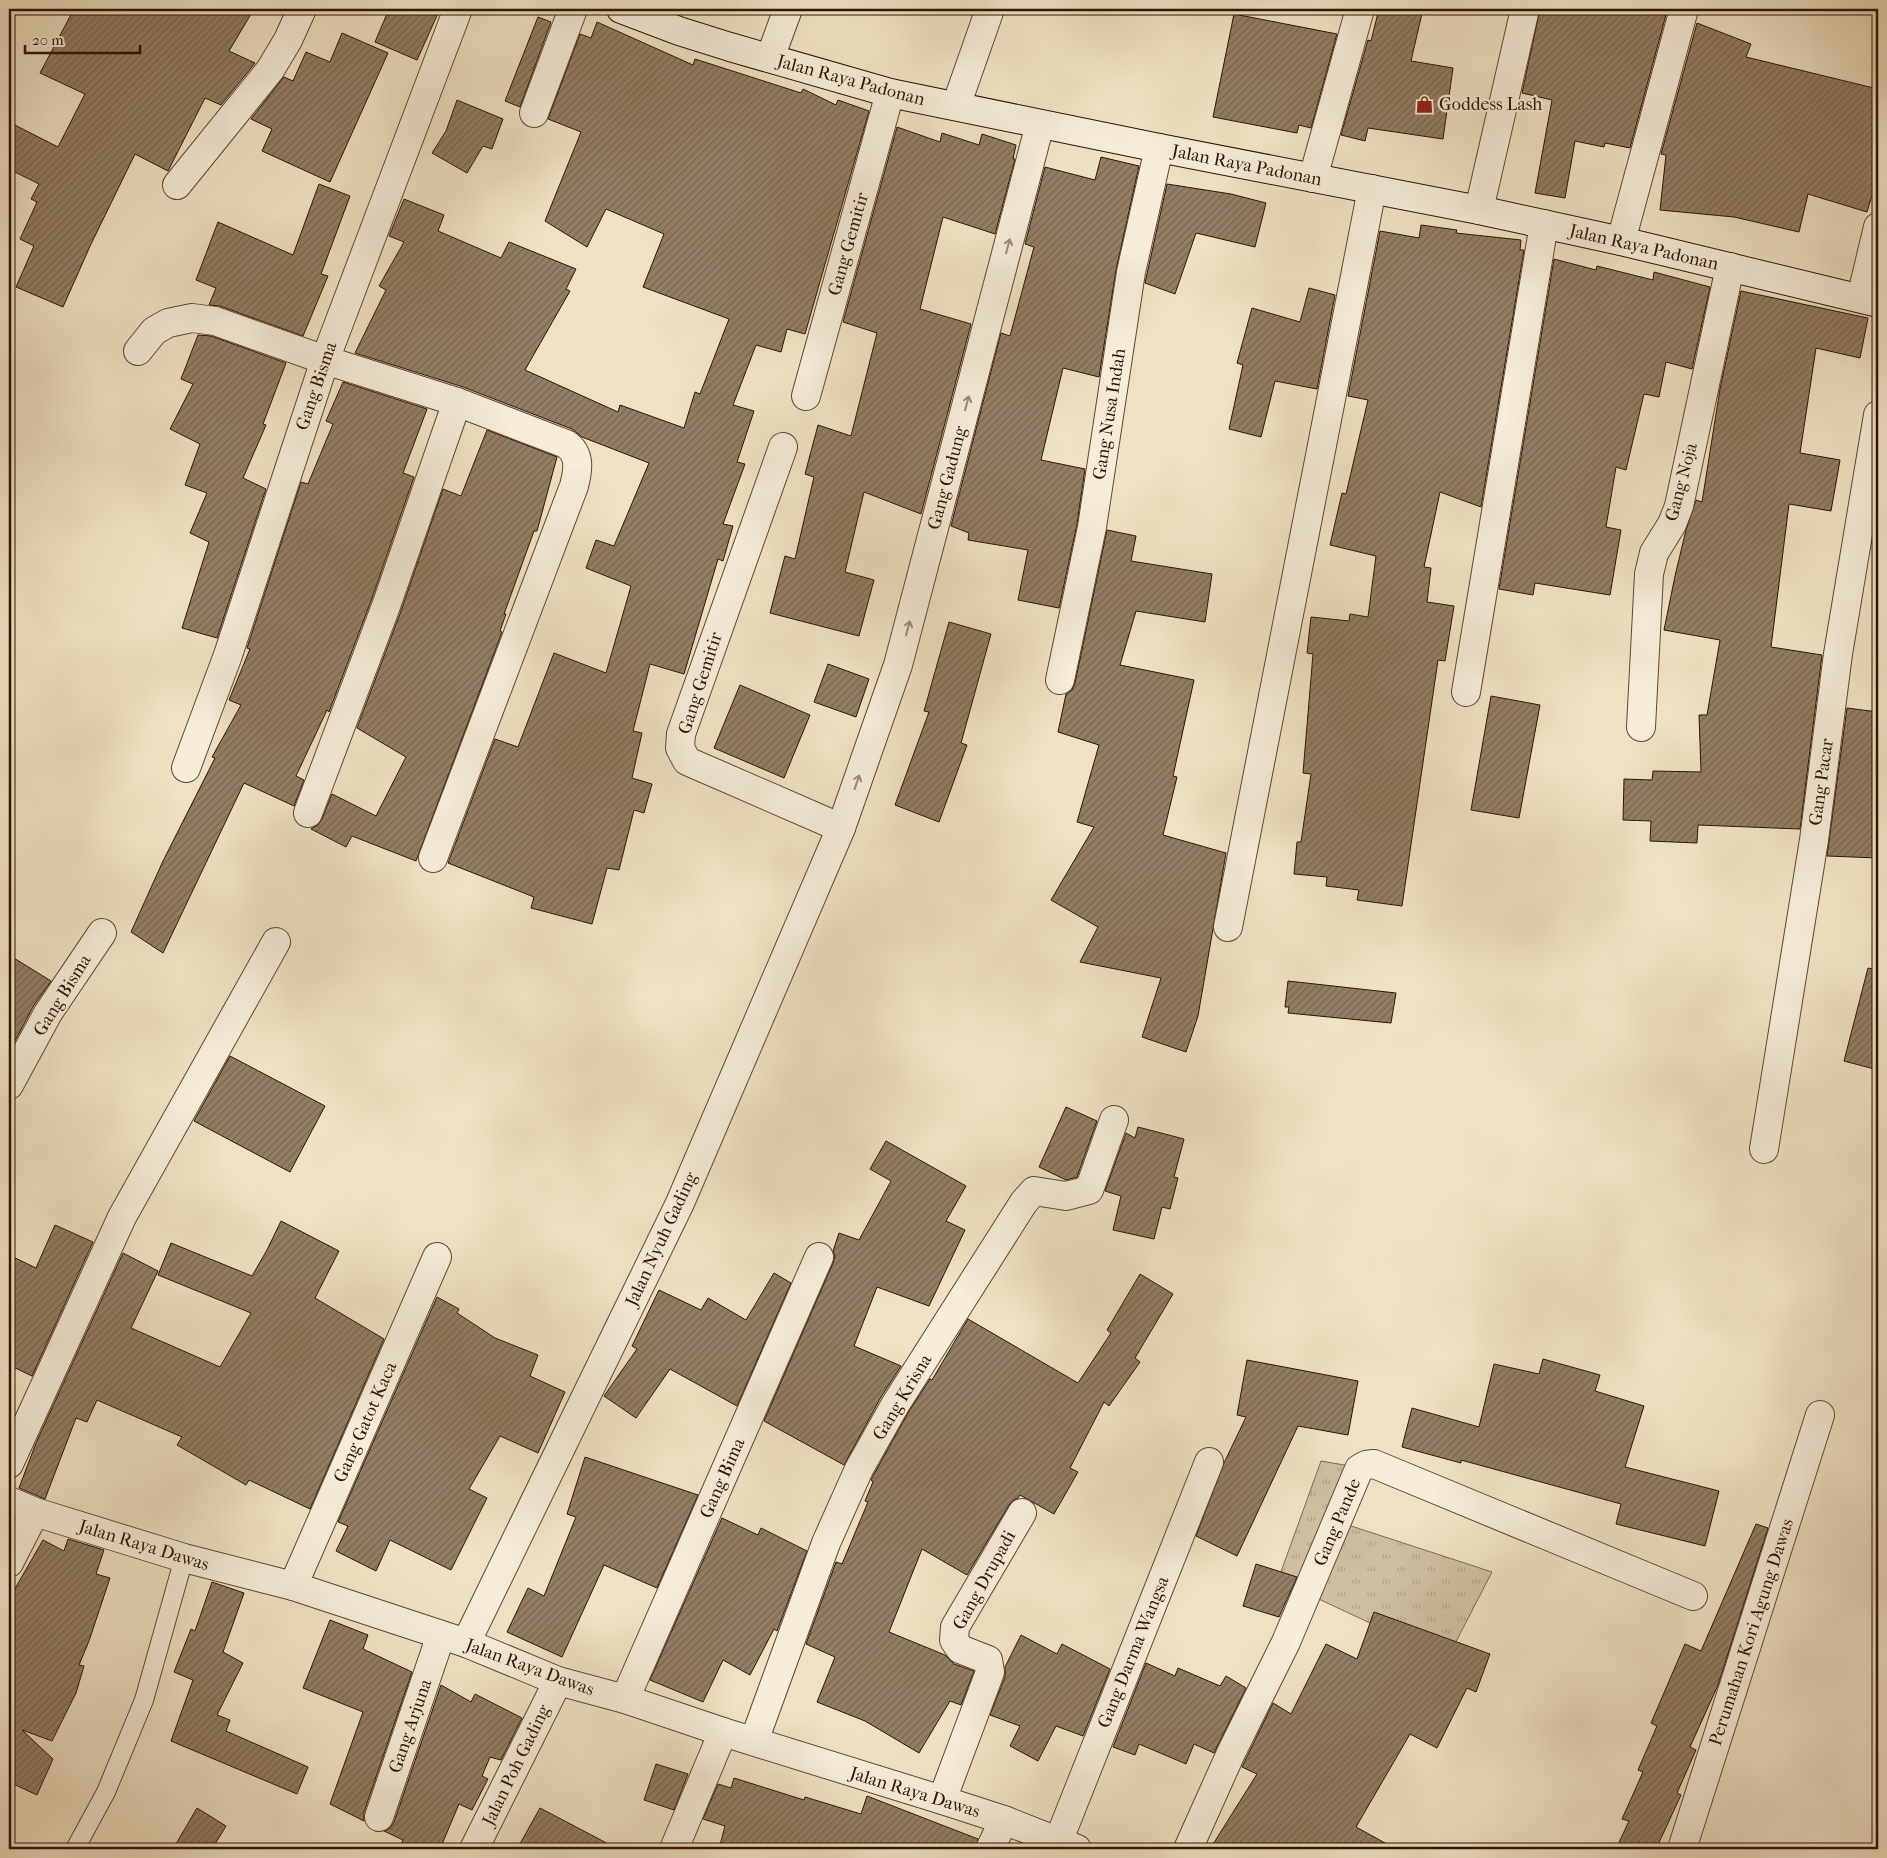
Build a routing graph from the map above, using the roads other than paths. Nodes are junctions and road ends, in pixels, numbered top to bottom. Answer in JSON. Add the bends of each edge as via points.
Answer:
{"nodes":[{"id":1,"x":302,"y":9,"type":"edge"},
{"id":2,"x":458,"y":9,"type":"edge"},
{"id":3,"x":574,"y":9,"type":"edge"},
{"id":4,"x":625,"y":9,"type":"edge"},
{"id":5,"x":788,"y":9,"type":"edge"},
{"id":6,"x":990,"y":9,"type":"edge"},
{"id":7,"x":1360,"y":9,"type":"edge"},
{"id":8,"x":1525,"y":9,"type":"edge"},
{"id":9,"x":1684,"y":9,"type":"edge"},
{"id":10,"x":770,"y":58,"type":"junction"},
{"id":11,"x":890,"y":93,"type":"junction"},
{"id":12,"x":956,"y":106,"type":"junction"},
{"id":13,"x":534,"y":113,"type":"dead end"},
{"id":14,"x":1040,"y":124,"type":"junction"},
{"id":15,"x":1159,"y":148,"type":"junction"},
{"id":16,"x":1313,"y":178,"type":"junction"},
{"id":17,"x":177,"y":184,"type":"dead end"},
{"id":18,"x":1372,"y":190,"type":"junction"},
{"id":19,"x":1479,"y":210,"type":"junction"},
{"id":20,"x":1544,"y":224,"type":"junction"},
{"id":21,"x":1878,"y":227,"type":"edge"},
{"id":22,"x":1621,"y":241,"type":"junction"},
{"id":23,"x":1730,"y":267,"type":"junction"},
{"id":24,"x":1870,"y":300,"type":"edge"},
{"id":25,"x":138,"y":351,"type":"dead end"},
{"id":26,"x":325,"y":360,"type":"junction"},
{"id":27,"x":806,"y":396,"type":"dead end"},
{"id":28,"x":458,"y":402,"type":"junction"},
{"id":29,"x":1878,"y":415,"type":"edge"},
{"id":30,"x":783,"y":447,"type":"dead end"},
{"id":31,"x":1060,"y":680,"type":"dead end"},
{"id":32,"x":1466,"y":692,"type":"dead end"},
{"id":33,"x":1641,"y":727,"type":"dead end"},
{"id":34,"x":186,"y":768,"type":"dead end"},
{"id":35,"x":308,"y":813,"type":"dead end"},
{"id":36,"x":841,"y":828,"type":"junction"},
{"id":37,"x":433,"y":858,"type":"dead end"},
{"id":38,"x":1228,"y":927,"type":"dead end"},
{"id":39,"x":102,"y":933,"type":"dead end"},
{"id":40,"x":276,"y":942,"type":"dead end"},
{"id":41,"x":9,"y":1085,"type":"edge"},
{"id":42,"x":1114,"y":1120,"type":"dead end"},
{"id":43,"x":1764,"y":1149,"type":"dead end"},
{"id":44,"x":437,"y":1257,"type":"dead end"},
{"id":45,"x":819,"y":1257,"type":"dead end"},
{"id":46,"x":1820,"y":1415,"type":"dead end"},
{"id":47,"x":1209,"y":1462,"type":"dead end"},
{"id":48,"x":9,"y":1464,"type":"edge"},
{"id":49,"x":9,"y":1501,"type":"edge"},
{"id":50,"x":35,"y":1512,"type":"junction"},
{"id":51,"x":1022,"y":1513,"type":"dead end"},
{"id":52,"x":184,"y":1558,"type":"junction"},
{"id":53,"x":9,"y":1563,"type":"edge"},
{"id":54,"x":293,"y":1586,"type":"junction"},
{"id":55,"x":1693,"y":1596,"type":"dead end"},
{"id":56,"x":454,"y":1639,"type":"junction"},
{"id":57,"x":558,"y":1681,"type":"junction"},
{"id":58,"x":625,"y":1698,"type":"junction"},
{"id":59,"x":723,"y":1732,"type":"junction"},
{"id":60,"x":754,"y":1741,"type":"junction"},
{"id":61,"x":942,"y":1800,"type":"junction"},
{"id":62,"x":379,"y":1817,"type":"dead end"},
{"id":63,"x":1004,"y":1820,"type":"junction"},
{"id":64,"x":1067,"y":1846,"type":"edge"},
{"id":65,"x":75,"y":1849,"type":"edge"},
{"id":66,"x":474,"y":1849,"type":"edge"},
{"id":67,"x":674,"y":1849,"type":"edge"},
{"id":68,"x":990,"y":1849,"type":"edge"},
{"id":69,"x":1188,"y":1849,"type":"edge"},
{"id":70,"x":1682,"y":1849,"type":"edge"}],
"edges":[{"from":1,"to":17,"type":"street","via":[[270,70]]},
{"from":2,"to":26,"type":"street","name":"Gang Bisma"},
{"from":3,"to":13,"type":"street"},
{"from":4,"to":10,"type":"street","name":"Jalan Raya Padonan","via":[[679,31]]},
{"from":5,"to":10,"type":"street"},
{"from":6,"to":12,"type":"street"},
{"from":7,"to":16,"type":"street"},
{"from":8,"to":19,"type":"street"},
{"from":9,"to":22,"type":"street"},
{"from":10,"to":11,"type":"street","name":"Jalan Raya Padonan"},
{"from":11,"to":12,"type":"street","name":"Jalan Raya Padonan"},
{"from":11,"to":27,"type":"street","name":"Gang Gemitir"},
{"from":12,"to":14,"type":"street","name":"Jalan Raya Padonan"},
{"from":14,"to":15,"type":"street","name":"Jalan Raya Padonan"},
{"from":36,"to":14,"type":"street","name":"Gang Gadung","one_way":true,"via":[[898,665]]},
{"from":15,"to":16,"type":"street","name":"Jalan Raya Padonan"},
{"from":15,"to":31,"type":"street","name":"Gang Nusa Indah","via":[[1132,272],[1092,527]]},
{"from":16,"to":18,"type":"street","name":"Jalan Raya Padonan"},
{"from":18,"to":19,"type":"street","name":"Jalan Raya Padonan"},
{"from":18,"to":38,"type":"street"},
{"from":19,"to":20,"type":"street","name":"Jalan Raya Padonan"},
{"from":20,"to":22,"type":"street","name":"Jalan Raya Padonan"},
{"from":20,"to":32,"type":"street"},
{"from":21,"to":24,"type":"street"},
{"from":22,"to":23,"type":"street","name":"Jalan Raya Padonan"},
{"from":23,"to":24,"type":"street","name":"Jalan Raya Padonan"},
{"from":23,"to":33,"type":"street","name":"Gang Noja","via":[[1679,506],[1654,553],[1649,574]]},
{"from":25,"to":26,"type":"street","via":[[154,331],[192,318],[215,321]]},
{"from":26,"to":28,"type":"street"},
{"from":26,"to":34,"type":"street","name":"Gang Bisma","via":[[228,655]]},
{"from":28,"to":35,"type":"street"},
{"from":28,"to":37,"type":"street","via":[[566,444],[572,448],[578,469]]},
{"from":29,"to":43,"type":"street","name":"Gang Pacar","via":[[1838,654],[1814,840]]},
{"from":30,"to":36,"type":"street","name":"Gang Gemitir","via":[[680,734],[680,748],[687,760]]},
{"from":36,"to":56,"type":"street","name":"Jalan Nyuh Gading","via":[[680,1203]]},
{"from":39,"to":41,"type":"street","name":"Gang Bisma","via":[[48,1013]]},
{"from":40,"to":48,"type":"street","via":[[122,1217]]},
{"from":42,"to":60,"type":"street","name":"Gang Krisna","via":[[1089,1190],[1066,1196],[1034,1191],[890,1413],[859,1469],[826,1543]]},
{"from":44,"to":54,"type":"street","name":"Gang Gatot Kaca"},
{"from":45,"to":58,"type":"street","name":"Gang Bima"},
{"from":46,"to":70,"type":"street","name":"Perumahan Kori Agung Dawas"},
{"from":47,"to":64,"type":"street","name":"Gang Darma Wangsa"},
{"from":49,"to":50,"type":"street","name":"Jalan Raya Dawas"},
{"from":50,"to":52,"type":"street","name":"Jalan Raya Dawas"},
{"from":50,"to":53,"type":"street"},
{"from":51,"to":61,"type":"street","name":"Gang Drupadi","via":[[955,1627],[954,1640],[960,1649],[988,1660],[990,1672]]},
{"from":52,"to":54,"type":"street","name":"Jalan Raya Dawas"},
{"from":52,"to":65,"type":"lane","via":[[144,1700],[106,1792]]},
{"from":54,"to":56,"type":"street","name":"Jalan Raya Dawas"},
{"from":55,"to":69,"type":"street","name":"Gang Pande","via":[[1374,1464],[1363,1466],[1286,1642]]},
{"from":56,"to":57,"type":"street","name":"Jalan Raya Dawas"},
{"from":56,"to":62,"type":"street","name":"Gang Arjuna"},
{"from":57,"to":58,"type":"street","name":"Jalan Raya Dawas"},
{"from":57,"to":66,"type":"street","name":"Jalan Poh Gading"},
{"from":58,"to":59,"type":"street","name":"Jalan Raya Dawas"},
{"from":59,"to":60,"type":"street","name":"Jalan Raya Dawas"},
{"from":59,"to":67,"type":"street"},
{"from":60,"to":61,"type":"street","name":"Jalan Raya Dawas"},
{"from":61,"to":63,"type":"street","name":"Jalan Raya Dawas"},
{"from":63,"to":64,"type":"street","name":"Jalan Raya Dawas"},
{"from":63,"to":68,"type":"street"}]}
